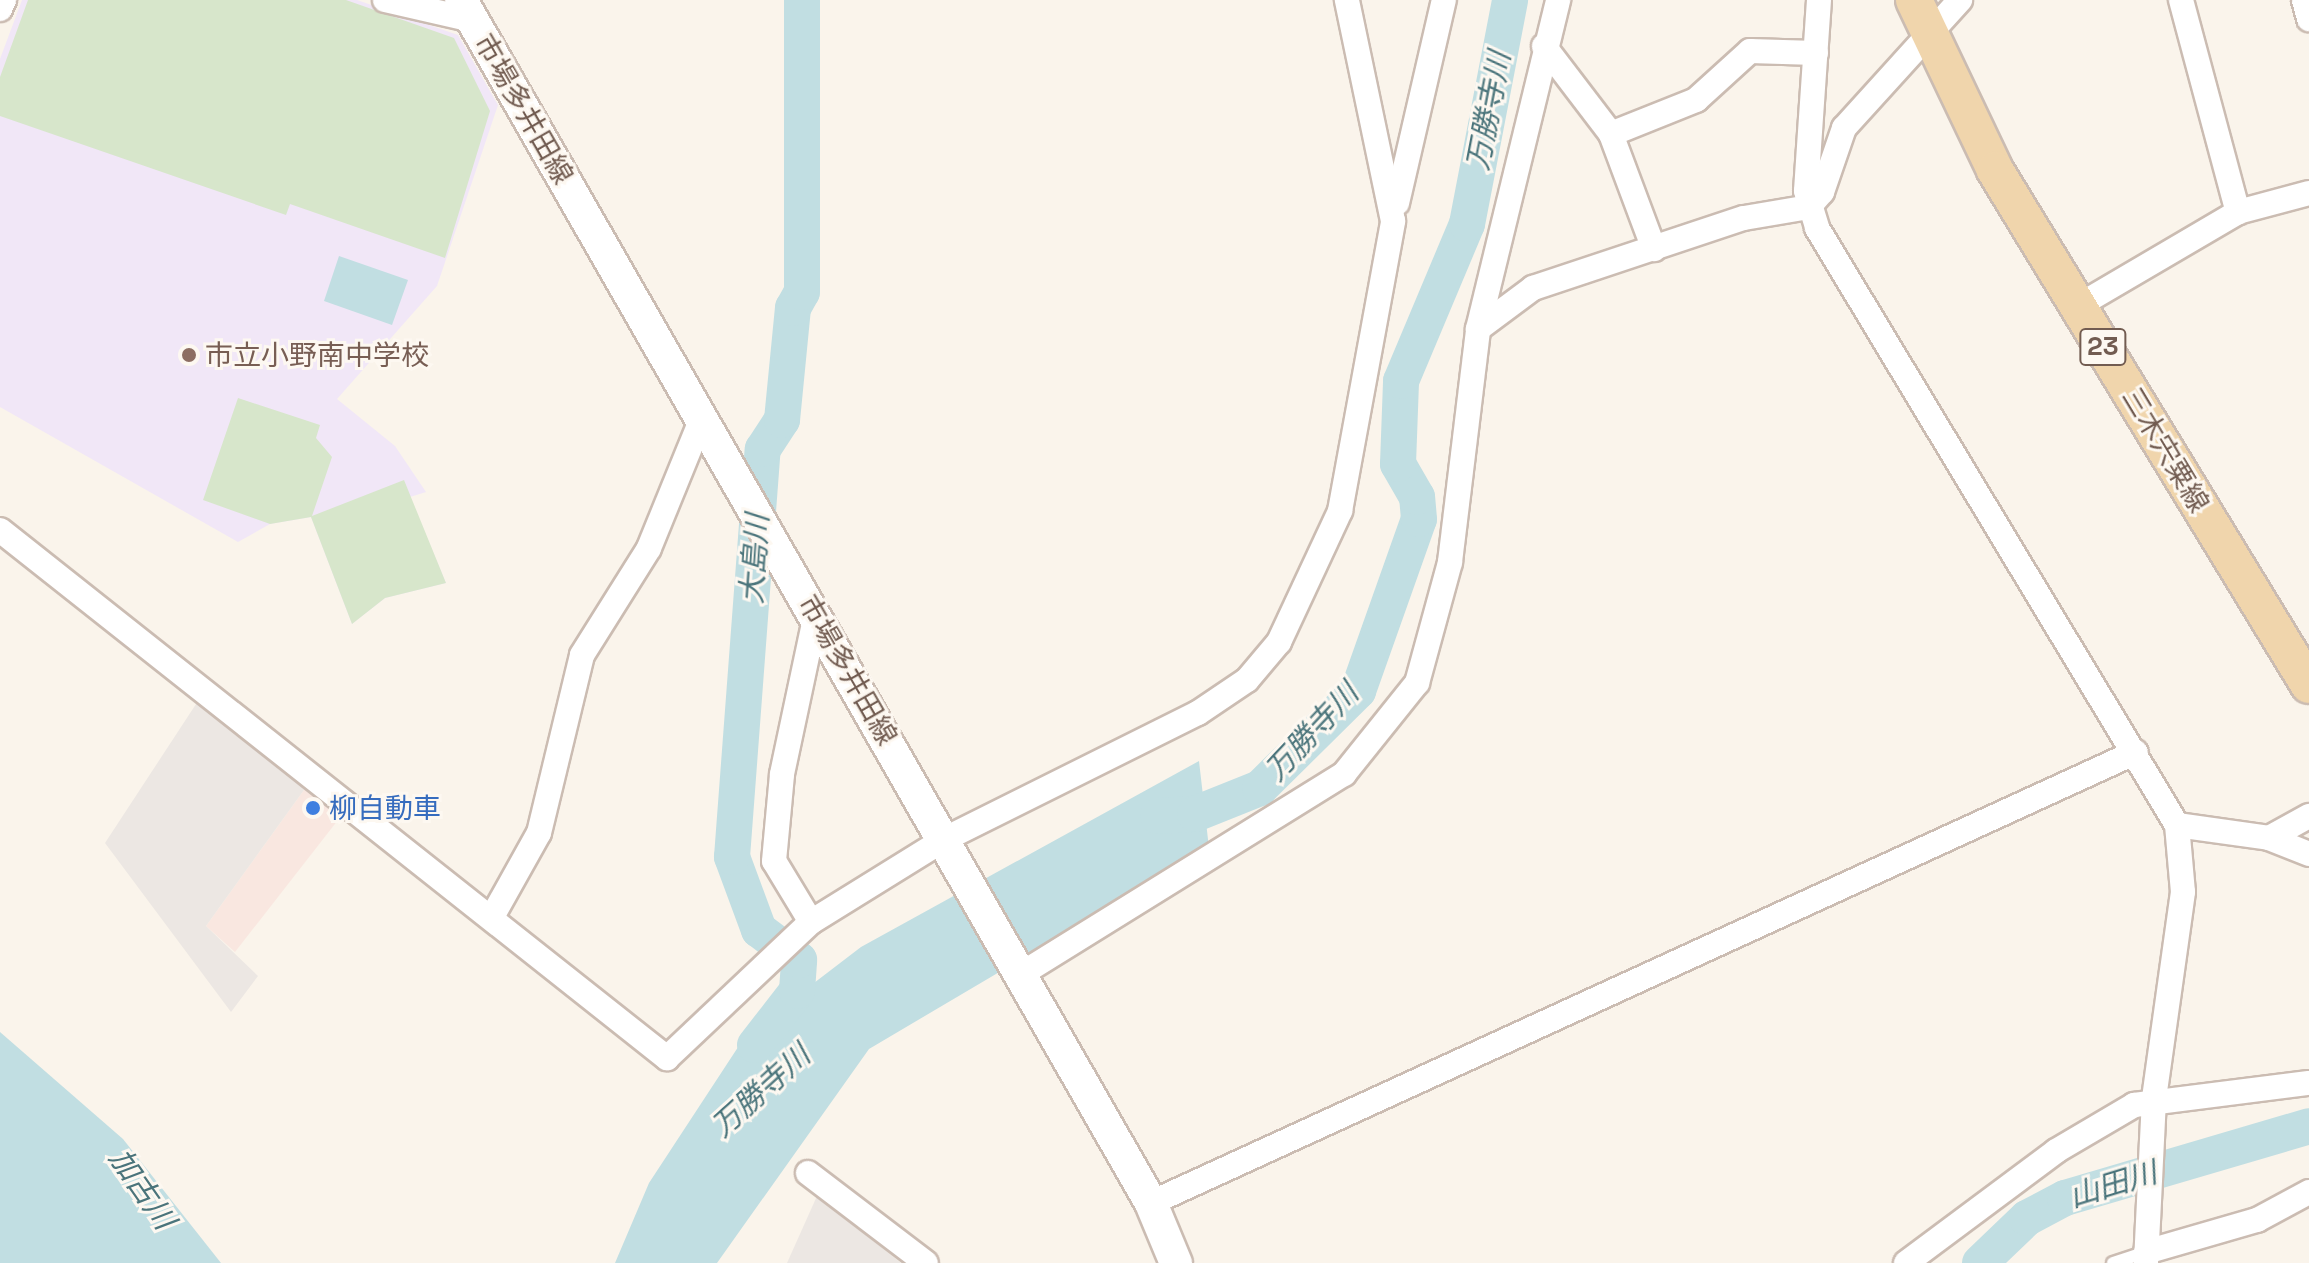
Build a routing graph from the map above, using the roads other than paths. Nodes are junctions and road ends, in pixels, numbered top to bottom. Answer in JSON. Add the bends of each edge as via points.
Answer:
{"nodes":[{"id":1,"x":4,"y":0,"type":"edge"},
{"id":2,"x":385,"y":0,"type":"edge"},
{"id":3,"x":1347,"y":0,"type":"edge"},
{"id":4,"x":1444,"y":0,"type":"edge"},
{"id":5,"x":1558,"y":0,"type":"edge"},
{"id":6,"x":1819,"y":0,"type":"edge"},
{"id":7,"x":1914,"y":0,"type":"edge"},
{"id":8,"x":1960,"y":0,"type":"edge"},
{"id":9,"x":2181,"y":0,"type":"edge"},
{"id":10,"x":2304,"y":0,"type":"edge"},
{"id":11,"x":0,"y":9,"type":"edge"},
{"id":12,"x":466,"y":10,"type":"edge"},
{"id":13,"x":2309,"y":19,"type":"edge"},
{"id":14,"x":1929,"y":34,"type":"junction"},
{"id":15,"x":1544,"y":46,"type":"junction"},
{"id":16,"x":1816,"y":53,"type":"junction"},
{"id":17,"x":1611,"y":134,"type":"junction"},
{"id":18,"x":2309,"y":193,"type":"edge"},
{"id":19,"x":1809,"y":207,"type":"junction"},
{"id":20,"x":2238,"y":212,"type":"junction"},
{"id":21,"x":1393,"y":221,"type":"junction"},
{"id":22,"x":1654,"y":249,"type":"junction"},
{"id":23,"x":2078,"y":306,"type":"junction"},
{"id":24,"x":1478,"y":329,"type":"junction"},
{"id":25,"x":700,"y":423,"type":"junction"},
{"id":26,"x":0,"y":530,"type":"edge"},
{"id":27,"x":816,"y":614,"type":"junction"},
{"id":28,"x":2309,"y":685,"type":"edge"},
{"id":29,"x":2136,"y":752,"type":"junction"},
{"id":30,"x":2309,"y":816,"type":"edge"},
{"id":31,"x":2177,"y":825,"type":"junction"},
{"id":32,"x":2269,"y":838,"type":"junction"},
{"id":33,"x":948,"y":846,"type":"junction"},
{"id":34,"x":2309,"y":854,"type":"edge"},
{"id":35,"x":492,"y":917,"type":"junction"},
{"id":36,"x":811,"y":922,"type":"junction"},
{"id":37,"x":1014,"y":968,"type":"junction"},
{"id":38,"x":2309,"y":1083,"type":"edge"},
{"id":39,"x":2154,"y":1107,"type":"junction"},
{"id":40,"x":808,"y":1173,"type":"dead end"},
{"id":41,"x":2309,"y":1192,"type":"edge"},
{"id":42,"x":1151,"y":1203,"type":"junction"},
{"id":43,"x":2146,"y":1251,"type":"edge"},
{"id":44,"x":926,"y":1263,"type":"edge"},
{"id":45,"x":1176,"y":1263,"type":"edge"},
{"id":46,"x":1906,"y":1263,"type":"edge"},
{"id":47,"x":2113,"y":1263,"type":"edge"}],
"edges":[{"from":1,"to":11,"type":"street"},
{"from":2,"to":12,"type":"street"},
{"from":3,"to":21,"type":"street"},
{"from":4,"to":21,"type":"street"},
{"from":5,"to":15,"type":"street"},
{"from":6,"to":16,"type":"street"},
{"from":7,"to":14,"type":"main road","name":"三木宍粟線","number":"23"},
{"from":8,"to":14,"type":"street"},
{"from":9,"to":20,"type":"street"},
{"from":10,"to":13,"type":"street"},
{"from":12,"to":25,"type":"main road","name":"市場多井田線"},
{"from":14,"to":19,"type":"street","via":[[1844,128],[1822,192]]},
{"from":14,"to":23,"type":"main road","name":"三木宍粟線","number":"23","via":[[1995,170]]},
{"from":15,"to":17,"type":"street"},
{"from":15,"to":24,"type":"street"},
{"from":16,"to":17,"type":"street","via":[[1750,51],[1696,100]]},
{"from":16,"to":19,"type":"street"},
{"from":17,"to":22,"type":"street"},
{"from":18,"to":20,"type":"street"},
{"from":19,"to":22,"type":"street","via":[[1744,218]]},
{"from":19,"to":29,"type":"street","via":[[1959,468]]},
{"from":20,"to":23,"type":"street"},
{"from":21,"to":33,"type":"street","via":[[1340,511],[1279,642],[1247,680],[1198,713]]},
{"from":22,"to":24,"type":"street","via":[[1533,288]]},
{"from":23,"to":28,"type":"main road","name":"三木宍粟線","number":"23"},
{"from":24,"to":37,"type":"street","via":[[1450,562],[1417,683],[1397,716],[1344,774]]},
{"from":25,"to":27,"type":"main road","name":"市場多井田線"},
{"from":25,"to":35,"type":"street","via":[[649,548],[582,655],[539,833]]},
{"from":26,"to":35,"type":"street"},
{"from":27,"to":33,"type":"main road","name":"市場多井田線"},
{"from":27,"to":36,"type":"street","via":[[782,774],[774,861]]},
{"from":29,"to":31,"type":"street"},
{"from":29,"to":42,"type":"street"},
{"from":30,"to":32,"type":"street"},
{"from":31,"to":32,"type":"street"},
{"from":31,"to":39,"type":"street","via":[[2183,892]]},
{"from":32,"to":34,"type":"street"},
{"from":33,"to":36,"type":"street"},
{"from":33,"to":37,"type":"main road","name":"市場多井田線"},
{"from":35,"to":36,"type":"street","via":[[667,1058]]},
{"from":37,"to":42,"type":"main road","name":"市場多井田線"},
{"from":38,"to":39,"type":"street"},
{"from":39,"to":43,"type":"street"},
{"from":39,"to":46,"type":"street","via":[[2056,1151]]},
{"from":40,"to":44,"type":"street"},
{"from":41,"to":43,"type":"street","via":[[2257,1220]]},
{"from":42,"to":45,"type":"main road","name":"市場多井田線"},
{"from":43,"to":47,"type":"lane"}]}
